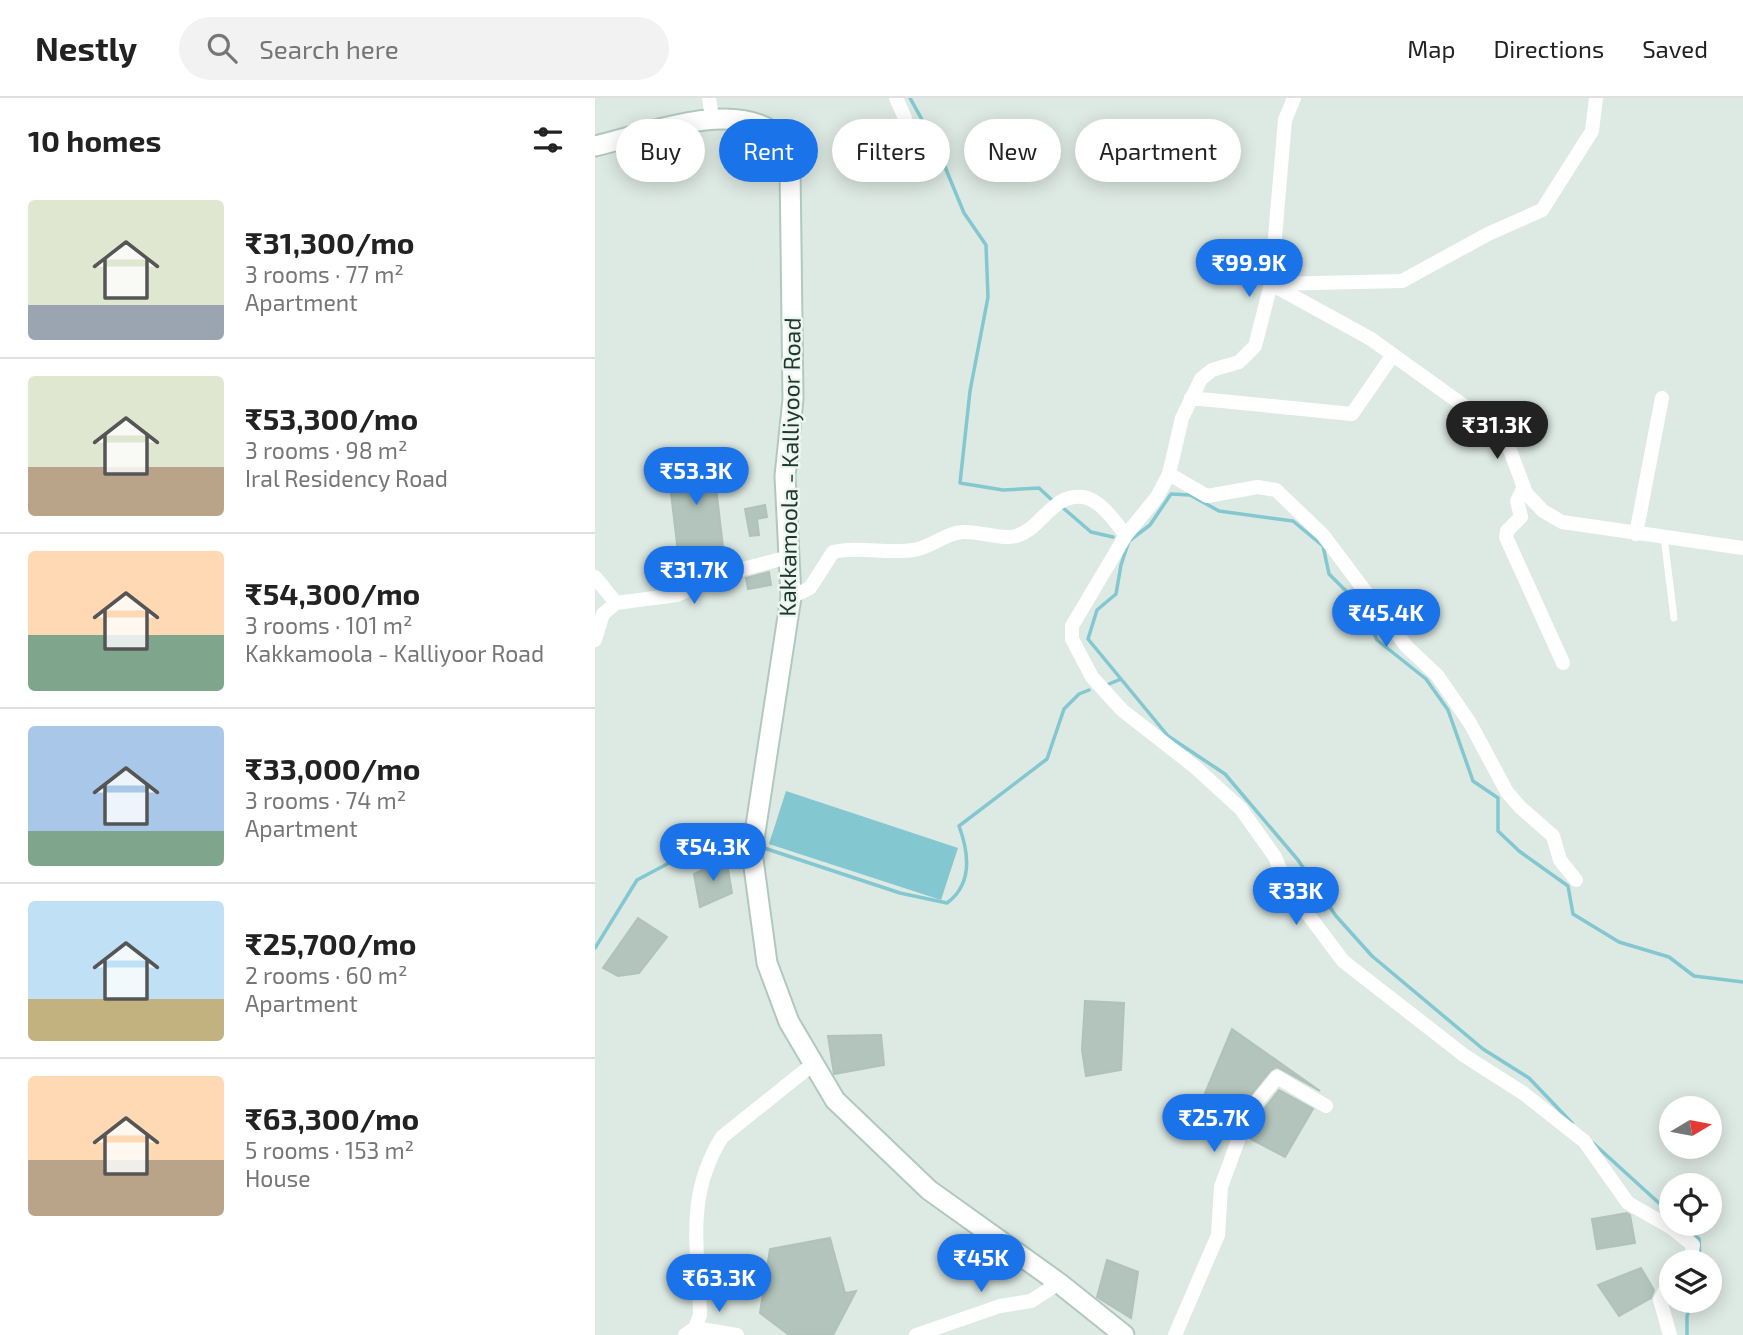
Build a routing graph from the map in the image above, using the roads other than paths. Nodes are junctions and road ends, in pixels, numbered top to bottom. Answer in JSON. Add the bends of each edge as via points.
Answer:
{"nodes":[{"id":1,"x":709,"y":98,"type":"edge"},
{"id":2,"x":896,"y":98,"type":"edge"},
{"id":3,"x":1294,"y":98,"type":"edge"},
{"id":4,"x":1596,"y":98,"type":"edge"},
{"id":5,"x":712,"y":118,"type":"junction"},
{"id":6,"x":905,"y":118,"type":"dead end"},
{"id":7,"x":595,"y":146,"type":"edge"},
{"id":8,"x":1271,"y":284,"type":"junction"},
{"id":9,"x":1392,"y":356,"type":"junction"},
{"id":10,"x":1191,"y":398,"type":"junction"},
{"id":11,"x":1662,"y":398,"type":"dead end"},
{"id":12,"x":1169,"y":474,"type":"junction"},
{"id":13,"x":1524,"y":487,"type":"junction"},
{"id":14,"x":1636,"y":534,"type":"junction"},
{"id":15,"x":1126,"y":535,"type":"junction"},
{"id":16,"x":1664,"y":537,"type":"junction"},
{"id":17,"x":1743,"y":548,"type":"edge"},
{"id":18,"x":789,"y":557,"type":"junction"},
{"id":19,"x":595,"y":577,"type":"edge"},
{"id":20,"x":791,"y":597,"type":"junction"},
{"id":21,"x":616,"y":603,"type":"junction"},
{"id":22,"x":1674,"y":618,"type":"dead end"},
{"id":23,"x":595,"y":640,"type":"edge"},
{"id":24,"x":1563,"y":663,"type":"dead end"},
{"id":25,"x":1576,"y":880,"type":"dead end"},
{"id":26,"x":813,"y":1064,"type":"junction"},
{"id":27,"x":1326,"y":1106,"type":"dead end"},
{"id":28,"x":1692,"y":1250,"type":"edge"},
{"id":29,"x":1059,"y":1283,"type":"junction"},
{"id":30,"x":1664,"y":1313,"type":"edge"},
{"id":31,"x":690,"y":1331,"type":"edge"},
{"id":32,"x":737,"y":1335,"type":"edge"},
{"id":33,"x":916,"y":1335,"type":"edge"},
{"id":34,"x":1124,"y":1335,"type":"edge"},
{"id":35,"x":1175,"y":1335,"type":"edge"},
{"id":36,"x":1670,"y":1335,"type":"edge"}],
"edges":[{"from":1,"to":5,"type":"street"},
{"from":2,"to":6,"type":"street"},
{"from":3,"to":8,"type":"street","via":[[1285,121]]},
{"from":4,"to":8,"type":"street","via":[[1592,131],[1542,209],[1402,281]]},
{"from":5,"to":7,"type":"main road","name":"Kakkamoola - Kalliyoor Road"},
{"from":5,"to":18,"type":"main road","name":"Kakkamoola - Kalliyoor Road","via":[[744,121],[771,131],[782,144],[790,168],[793,399],[785,476]]},
{"from":8,"to":9,"type":"street"},
{"from":8,"to":10,"type":"street","via":[[1249,355],[1212,370]]},
{"from":9,"to":10,"type":"street","via":[[1352,414]]},
{"from":9,"to":13,"type":"street","via":[[1485,421],[1507,442]]},
{"from":10,"to":12,"type":"street"},
{"from":11,"to":14,"type":"street"},
{"from":12,"to":15,"type":"street"},
{"from":12,"to":25,"type":"street","via":[[1207,496],[1258,487],[1276,490],[1289,500],[1323,535],[1407,647],[1437,675],[1470,723],[1507,792],[1553,836],[1560,860]]},
{"from":13,"to":14,"type":"street","via":[[1543,511],[1562,522]]},
{"from":13,"to":24,"type":"street","via":[[1517,501],[1521,517],[1506,537]]},
{"from":14,"to":16,"type":"street"},
{"from":15,"to":20,"type":"street","via":[[1099,504],[1070,496],[1013,537],[960,532],[911,551],[833,552],[810,588]]},
{"from":15,"to":28,"type":"street","via":[[1072,626],[1077,651],[1092,677],[1122,710],[1241,809],[1275,857],[1287,886],[1343,961],[1584,1141],[1628,1203],[1672,1228],[1693,1245]]},
{"from":16,"to":17,"type":"street"},
{"from":16,"to":22,"type":"lane"},
{"from":18,"to":20,"type":"main road","name":"Kakkamoola - Kalliyoor Road"},
{"from":18,"to":21,"type":"street","via":[[715,576],[677,595]]},
{"from":19,"to":21,"type":"street"},
{"from":20,"to":26,"type":"main road","name":"Kakkamoola - Kalliyoor Road","via":[[752,852],[767,963],[789,1022]]},
{"from":21,"to":23,"type":"street","via":[[603,614]]},
{"from":26,"to":29,"type":"main road","name":"Kakkamoola - Kalliyoor Road","via":[[835,1100],[929,1189]]},
{"from":26,"to":31,"type":"street","via":[[722,1137],[715,1148],[698,1198],[694,1228],[700,1315]]},
{"from":27,"to":35,"type":"street","via":[[1277,1077],[1248,1113],[1221,1187],[1218,1235]]},
{"from":29,"to":33,"type":"street","via":[[1031,1301],[1000,1306]]},
{"from":29,"to":34,"type":"main road","name":"Kakkamoola - Kalliyoor Road"},
{"from":30,"to":36,"type":"street"},
{"from":31,"to":32,"type":"street"}]}
